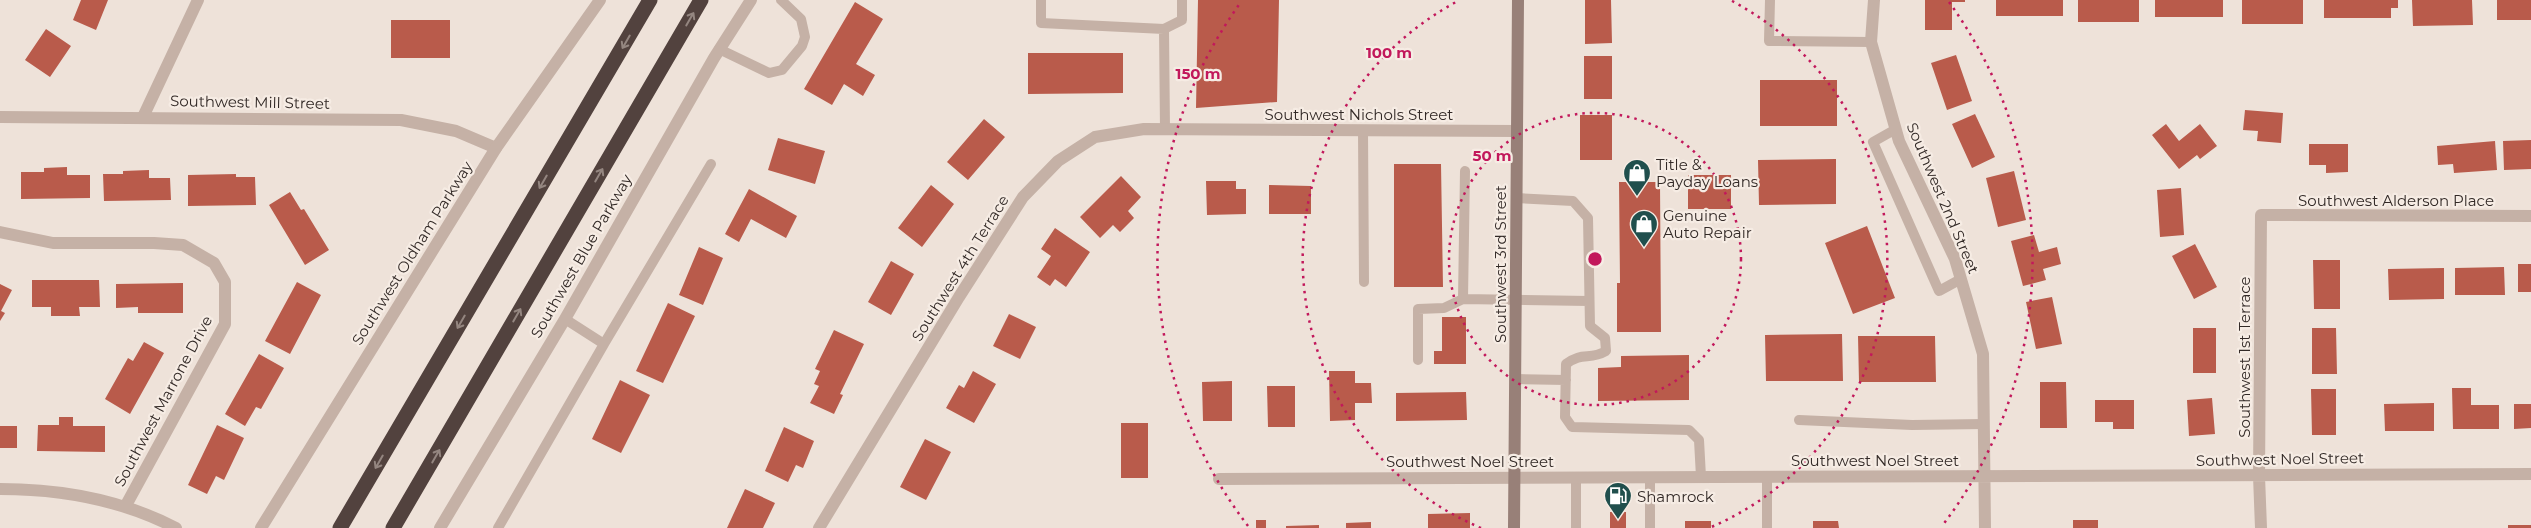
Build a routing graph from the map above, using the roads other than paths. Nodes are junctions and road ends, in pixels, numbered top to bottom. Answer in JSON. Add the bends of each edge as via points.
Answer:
{"nodes":[{"id":1,"x":198,"y":0,"type":"edge"},
{"id":2,"x":600,"y":0,"type":"edge"},
{"id":3,"x":650,"y":0,"type":"edge"},
{"id":4,"x":701,"y":0,"type":"edge"},
{"id":5,"x":751,"y":0,"type":"edge"},
{"id":6,"x":781,"y":0,"type":"edge"},
{"id":7,"x":1041,"y":0,"type":"edge"},
{"id":8,"x":1182,"y":0,"type":"edge"},
{"id":9,"x":1518,"y":0,"type":"edge"},
{"id":10,"x":1770,"y":0,"type":"edge"},
{"id":11,"x":1874,"y":0,"type":"edge"},
{"id":12,"x":1164,"y":29,"type":"junction"},
{"id":13,"x":1871,"y":42,"type":"junction"},
{"id":14,"x":719,"y":49,"type":"junction"},
{"id":15,"x":0,"y":116,"type":"edge"},
{"id":16,"x":143,"y":117,"type":"junction"},
{"id":17,"x":1896,"y":129,"type":"junction"},
{"id":18,"x":1165,"y":130,"type":"junction"},
{"id":19,"x":1201,"y":130,"type":"joint"},
{"id":20,"x":1364,"y":130,"type":"junction"},
{"id":21,"x":1516,"y":130,"type":"junction"},
{"id":22,"x":496,"y":148,"type":"junction"},
{"id":23,"x":711,"y":164,"type":"dead end"},
{"id":24,"x":1465,"y":171,"type":"dead end"},
{"id":25,"x":1516,"y":198,"type":"junction"},
{"id":26,"x":2261,"y":216,"type":"joint"},
{"id":27,"x":2531,"y":216,"type":"edge"},
{"id":28,"x":0,"y":232,"type":"edge"},
{"id":29,"x":1961,"y":279,"type":"junction"},
{"id":30,"x":1364,"y":282,"type":"dead end"},
{"id":31,"x":1463,"y":299,"type":"junction"},
{"id":32,"x":1516,"y":299,"type":"junction"},
{"id":33,"x":1589,"y":301,"type":"junction"},
{"id":34,"x":565,"y":319,"type":"junction"},
{"id":35,"x":604,"y":344,"type":"junction"},
{"id":36,"x":1418,"y":360,"type":"dead end"},
{"id":37,"x":1516,"y":379,"type":"junction"},
{"id":38,"x":1566,"y":380,"type":"junction"},
{"id":39,"x":1799,"y":420,"type":"dead end"},
{"id":40,"x":1984,"y":424,"type":"junction"},
{"id":41,"x":2531,"y":474,"type":"edge"},
{"id":42,"x":2259,"y":476,"type":"junction"},
{"id":43,"x":1515,"y":477,"type":"junction"},
{"id":44,"x":1576,"y":477,"type":"junction"},
{"id":45,"x":1650,"y":477,"type":"junction"},
{"id":46,"x":1701,"y":477,"type":"junction"},
{"id":47,"x":1767,"y":477,"type":"junction"},
{"id":48,"x":1985,"y":477,"type":"junction"},
{"id":49,"x":1219,"y":479,"type":"dead end"},
{"id":50,"x":0,"y":489,"type":"edge"},
{"id":51,"x":125,"y":507,"type":"junction"},
{"id":52,"x":176,"y":528,"type":"edge"},
{"id":53,"x":260,"y":528,"type":"edge"},
{"id":54,"x":340,"y":528,"type":"edge"},
{"id":55,"x":393,"y":528,"type":"edge"},
{"id":56,"x":440,"y":528,"type":"edge"},
{"id":57,"x":498,"y":528,"type":"edge"},
{"id":58,"x":819,"y":528,"type":"edge"},
{"id":59,"x":1514,"y":528,"type":"edge"},
{"id":60,"x":1576,"y":528,"type":"edge"},
{"id":61,"x":1650,"y":528,"type":"edge"},
{"id":62,"x":1767,"y":528,"type":"edge"},
{"id":63,"x":1985,"y":528,"type":"edge"},
{"id":64,"x":2261,"y":528,"type":"edge"}],
"edges":[{"from":1,"to":16,"type":"street"},
{"from":2,"to":22,"type":"street","name":"Southwest Oldham Parkway"},
{"from":3,"to":54,"type":"highway","one_way":true},
{"from":55,"to":4,"type":"highway","one_way":true},
{"from":5,"to":14,"type":"street","name":"Southwest Blue Parkway"},
{"from":6,"to":14,"type":"lane","via":[[801,19],[806,36],[782,70],[768,73]]},
{"from":7,"to":12,"type":"lane","via":[[1041,23]]},
{"from":8,"to":12,"type":"lane","via":[[1182,20]]},
{"from":9,"to":21,"type":"main road","name":"Southwest 3rd Street"},
{"from":10,"to":13,"type":"lane","via":[[1769,41]]},
{"from":11,"to":13,"type":"street","name":"Southwest 2nd Street"},
{"from":12,"to":18,"type":"lane"},
{"from":13,"to":17,"type":"street","name":"Southwest 2nd Street"},
{"from":14,"to":34,"type":"street","name":"Southwest Blue Parkway"},
{"from":15,"to":16,"type":"street","name":"Southwest Mill Street"},
{"from":16,"to":22,"type":"street","name":"Southwest Mill Street","via":[[401,120],[456,131]]},
{"from":17,"to":29,"type":"street","name":"Southwest 2nd Street"},
{"from":17,"to":29,"type":"lane","via":[[1873,142],[1939,291]]},
{"from":18,"to":19,"type":"street","name":"Southwest 4th Terrace"},
{"from":18,"to":58,"type":"street","name":"Southwest 4th Terrace","via":[[1144,129],[1095,137],[1058,161],[1023,197]]},
{"from":19,"to":20,"type":"street","name":"Southwest Nichols Street"},
{"from":20,"to":21,"type":"street","name":"Southwest Nichols Street"},
{"from":20,"to":30,"type":"lane"},
{"from":21,"to":25,"type":"main road","name":"Southwest 3rd Street"},
{"from":22,"to":53,"type":"street","name":"Southwest Oldham Parkway"},
{"from":23,"to":35,"type":"lane"},
{"from":24,"to":31,"type":"lane"},
{"from":25,"to":32,"type":"main road","name":"Southwest 3rd Street"},
{"from":25,"to":33,"type":"lane","via":[[1574,202],[1588,218]]},
{"from":26,"to":27,"type":"street","name":"Southwest Alderson Place"},
{"from":26,"to":42,"type":"street","name":"Southwest 1st Terrace"},
{"from":28,"to":51,"type":"street","name":"Southwest Marrone Drive","via":[[53,243],[184,245],[214,263],[225,282],[225,324]]},
{"from":29,"to":40,"type":"street","name":"Southwest 2nd Street","via":[[1983,354]]},
{"from":31,"to":32,"type":"lane"},
{"from":31,"to":36,"type":"lane","via":[[1444,308],[1418,310]]},
{"from":32,"to":33,"type":"lane"},
{"from":32,"to":37,"type":"main road","name":"Southwest 3rd Street"},
{"from":33,"to":38,"type":"lane","via":[[1590,326],[1606,338],[1606,351],[1597,356],[1576,356],[1566,364]]},
{"from":34,"to":35,"type":"lane"},
{"from":34,"to":56,"type":"street","name":"Southwest Blue Parkway"},
{"from":35,"to":57,"type":"lane"},
{"from":37,"to":38,"type":"lane"},
{"from":37,"to":43,"type":"main road","name":"Southwest 3rd Street"},
{"from":38,"to":46,"type":"lane","via":[[1566,417],[1572,428],[1689,430],[1698,440]]},
{"from":39,"to":40,"type":"lane","via":[[1912,425]]},
{"from":40,"to":48,"type":"street","name":"Southwest 2nd Street"},
{"from":41,"to":42,"type":"street","name":"Southwest Noel Street"},
{"from":42,"to":48,"type":"street","name":"Southwest Noel Street"},
{"from":42,"to":64,"type":"street","name":"Southwest 1st Terrace"},
{"from":43,"to":44,"type":"street","name":"Southwest Noel Street"},
{"from":43,"to":49,"type":"street","name":"Southwest Noel Street"},
{"from":43,"to":59,"type":"main road","name":"Southwest 3rd Street"},
{"from":44,"to":45,"type":"street","name":"Southwest Noel Street"},
{"from":44,"to":60,"type":"lane"},
{"from":45,"to":46,"type":"street","name":"Southwest Noel Street"},
{"from":45,"to":61,"type":"lane"},
{"from":46,"to":47,"type":"street","name":"Southwest Noel Street"},
{"from":47,"to":48,"type":"street","name":"Southwest Noel Street"},
{"from":47,"to":62,"type":"lane"},
{"from":48,"to":63,"type":"street","name":"Southwest 2nd Street"},
{"from":50,"to":51,"type":"street","via":[[50,491]]},
{"from":51,"to":52,"type":"street"}]}
